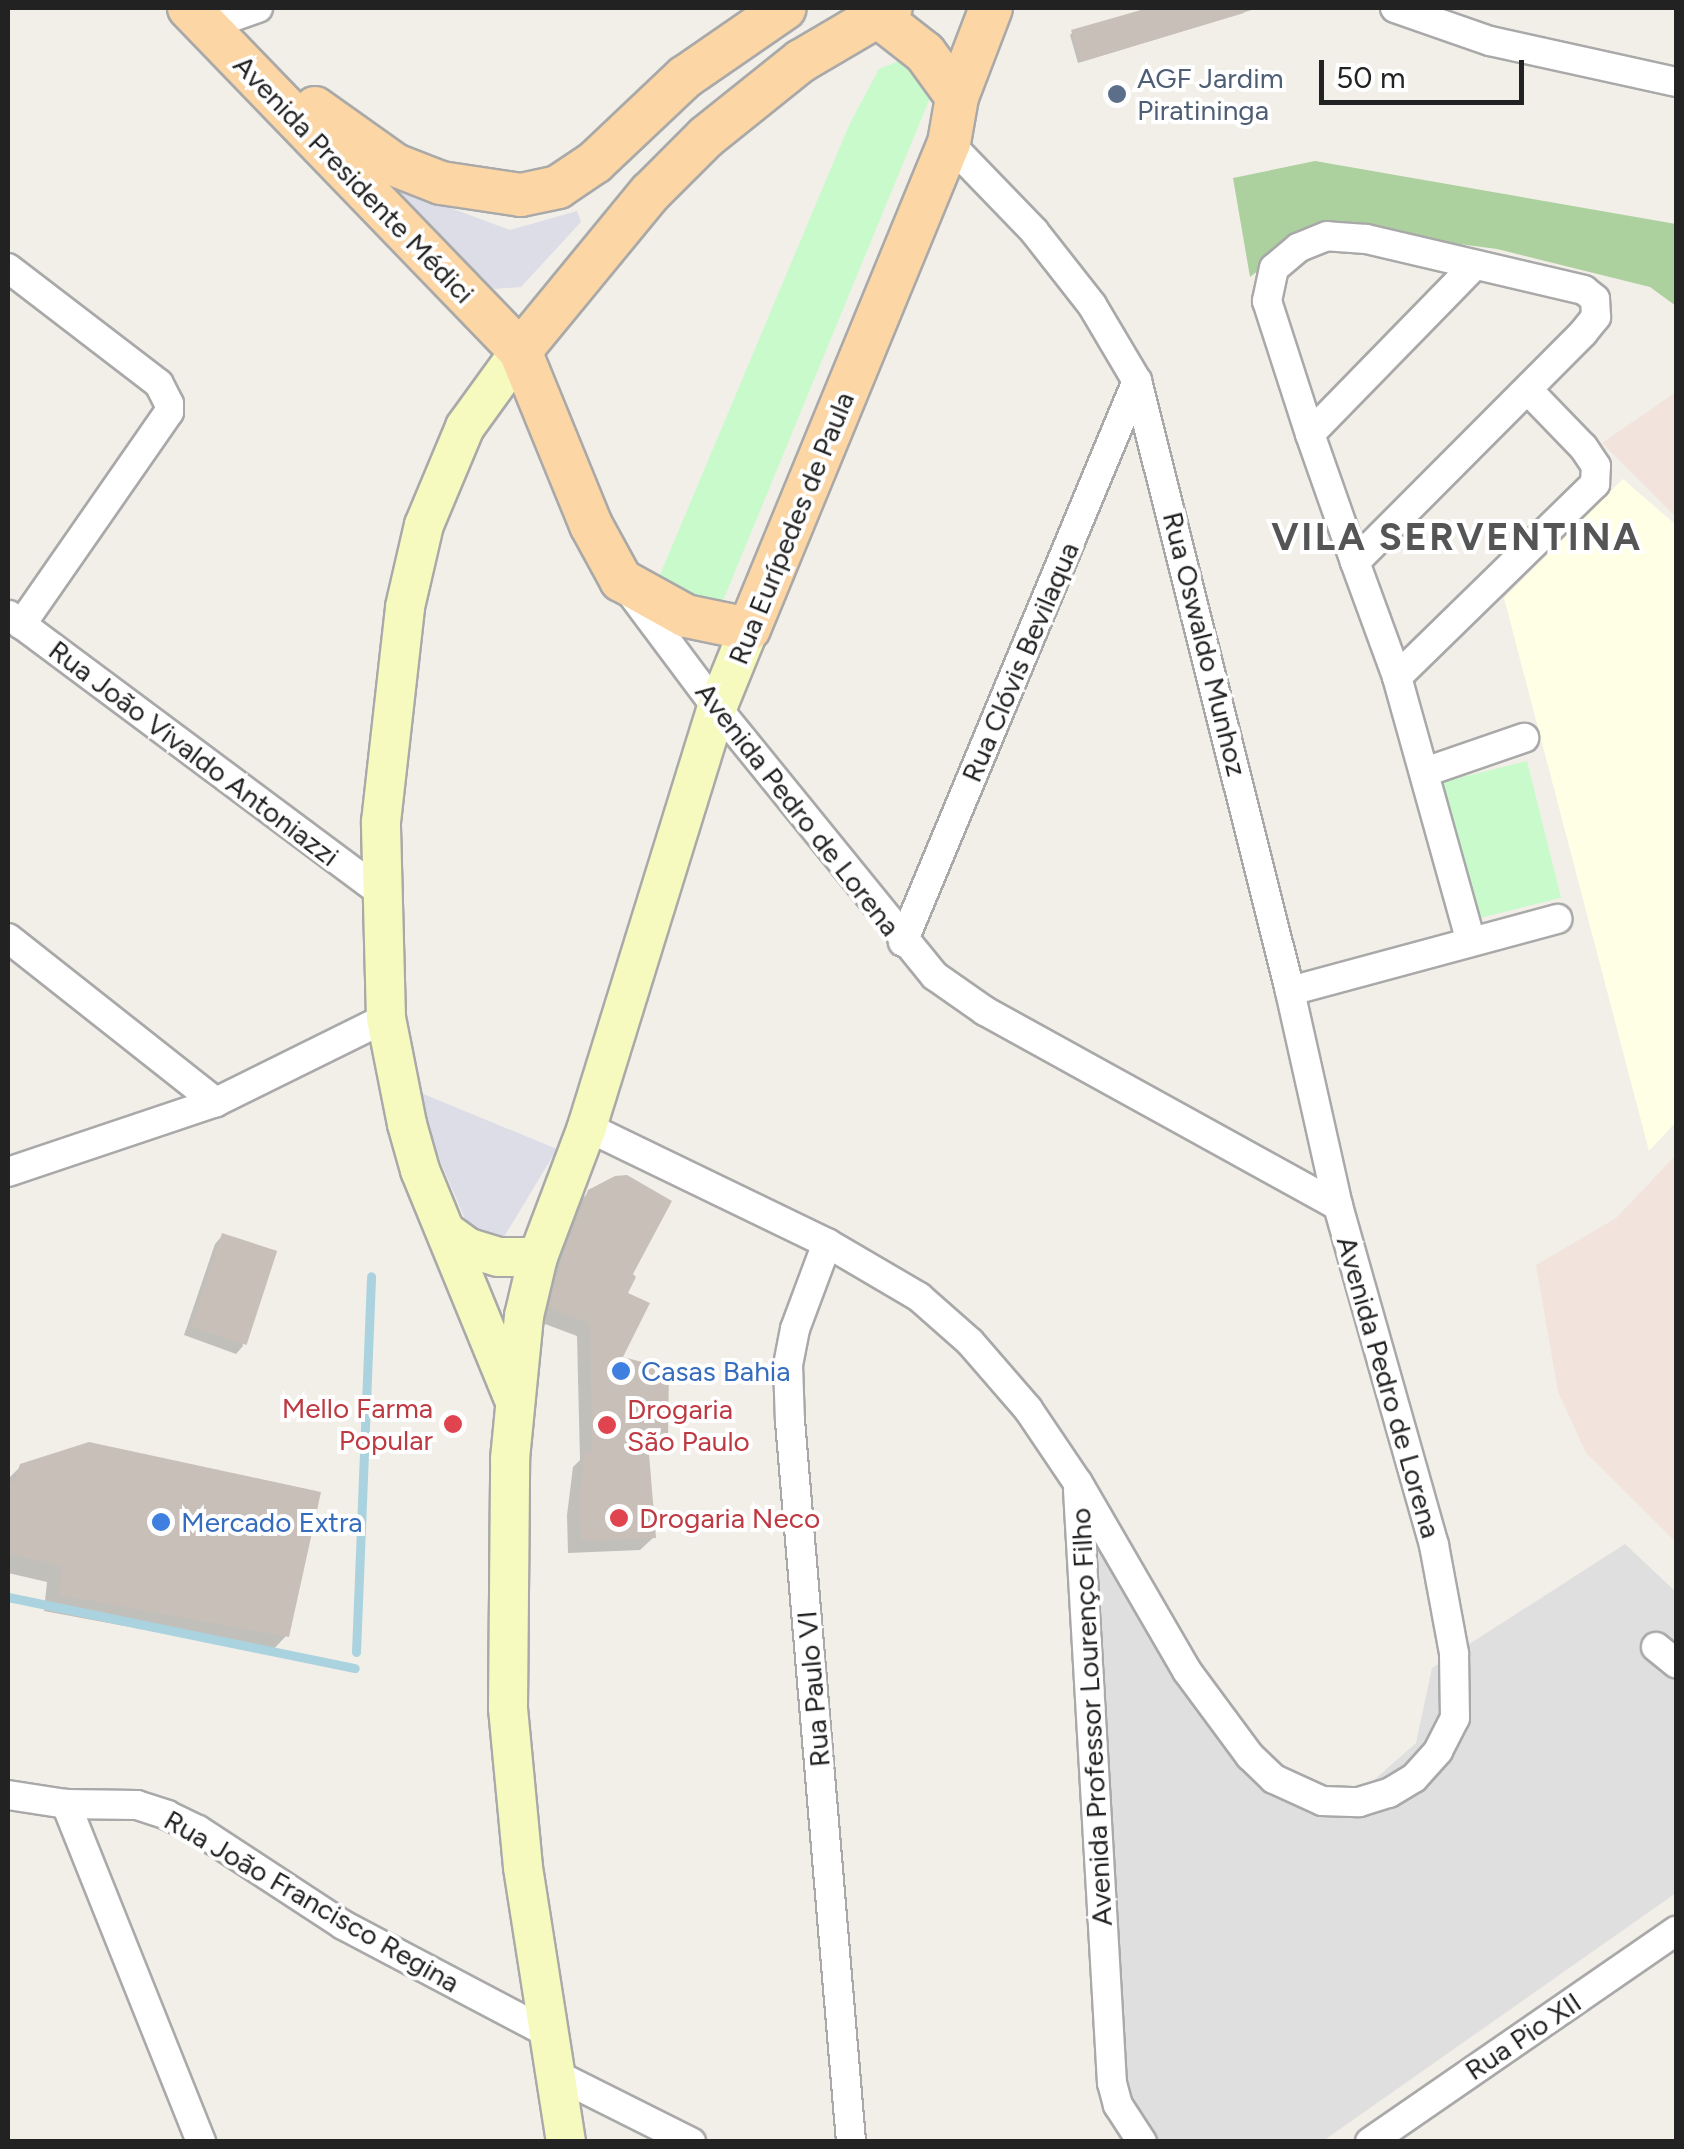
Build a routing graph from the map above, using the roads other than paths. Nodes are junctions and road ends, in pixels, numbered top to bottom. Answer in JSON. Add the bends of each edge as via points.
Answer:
{"nodes":[{"id":1,"x":785,"y":8,"type":"edge"},
{"id":2,"x":991,"y":8,"type":"edge"},
{"id":3,"x":1395,"y":8,"type":"edge"},
{"id":4,"x":885,"y":12,"type":"edge"},
{"id":5,"x":222,"y":13,"type":"edge"},
{"id":6,"x":1676,"y":82,"type":"edge"},
{"id":7,"x":957,"y":97,"type":"junction"},
{"id":8,"x":950,"y":142,"type":"junction"},
{"id":9,"x":1475,"y":266,"type":"junction"},
{"id":10,"x":8,"y":268,"type":"edge"},
{"id":11,"x":520,"y":351,"type":"junction"},
{"id":12,"x":1138,"y":381,"type":"junction"},
{"id":13,"x":1528,"y":390,"type":"junction"},
{"id":14,"x":1310,"y":434,"type":"junction"},
{"id":15,"x":1355,"y":562,"type":"junction"},
{"id":16,"x":621,"y":580,"type":"junction"},
{"id":17,"x":14,"y":619,"type":"edge"},
{"id":18,"x":749,"y":629,"type":"junction"},
{"id":19,"x":1397,"y":677,"type":"junction"},
{"id":20,"x":717,"y":708,"type":"junction"},
{"id":21,"x":1524,"y":738,"type":"dead end"},
{"id":22,"x":1425,"y":772,"type":"junction"},
{"id":23,"x":381,"y":892,"type":"junction"},
{"id":24,"x":1557,"y":918,"type":"dead end"},
{"id":25,"x":8,"y":938,"type":"edge"},
{"id":26,"x":903,"y":942,"type":"junction"},
{"id":27,"x":1470,"y":942,"type":"junction"},
{"id":28,"x":1290,"y":990,"type":"junction"},
{"id":29,"x":386,"y":1018,"type":"junction"},
{"id":30,"x":216,"y":1102,"type":"junction"},
{"id":31,"x":588,"y":1127,"type":"junction"},
{"id":32,"x":8,"y":1172,"type":"edge"},
{"id":33,"x":1338,"y":1206,"type":"junction"},
{"id":34,"x":448,"y":1233,"type":"junction"},
{"id":35,"x":828,"y":1243,"type":"junction"},
{"id":36,"x":538,"y":1256,"type":"junction"},
{"id":37,"x":514,"y":1401,"type":"junction"},
{"id":38,"x":1078,"y":1483,"type":"junction"},
{"id":39,"x":8,"y":1795,"type":"edge"},
{"id":40,"x":66,"y":1804,"type":"junction"},
{"id":41,"x":1676,"y":1931,"type":"edge"},
{"id":42,"x":548,"y":2033,"type":"junction"},
{"id":43,"x":557,"y":2074,"type":"junction"},
{"id":44,"x":200,"y":2142,"type":"edge"},
{"id":45,"x":566,"y":2142,"type":"edge"},
{"id":46,"x":691,"y":2142,"type":"edge"},
{"id":47,"x":851,"y":2142,"type":"edge"},
{"id":48,"x":1142,"y":2142,"type":"edge"},
{"id":49,"x":1370,"y":2142,"type":"edge"}],
"edges":[{"from":1,"to":5,"type":"main road","name":"Avenida Presidente Médici","via":[[685,78],[594,162],[558,187],[521,195],[442,183],[359,143],[319,112]]},
{"from":2,"to":7,"type":"main road","name":"Rua Eurípedes de Paula"},
{"from":3,"to":6,"type":"street","via":[[1490,41]]},
{"from":4,"to":7,"type":"main road"},
{"from":4,"to":11,"type":"main road","via":[[800,61],[706,137],[650,193]]},
{"from":5,"to":11,"type":"main road","name":"Avenida Presidente Médici"},
{"from":7,"to":8,"type":"main road","name":"Rua Eurípedes de Paula"},
{"from":8,"to":12,"type":"street","name":"Rua Oswaldo Munhoz","via":[[1092,305]]},
{"from":8,"to":18,"type":"main road","name":"Rua Eurípedes de Paula"},
{"from":9,"to":13,"type":"street","via":[[1584,290],[1596,299],[1596,318]]},
{"from":9,"to":14,"type":"street"},
{"from":9,"to":14,"type":"street","via":[[1327,236],[1274,268],[1268,301]]},
{"from":10,"to":17,"type":"street","via":[[160,384],[169,412]]},
{"from":11,"to":16,"type":"main road","name":"Avenida Pedro de Lorena","via":[[591,526]]},
{"from":11,"to":23,"type":"street","via":[[465,427],[424,525],[393,691]]},
{"from":12,"to":26,"type":"street","name":"Rua Clóvis Bevilaqua"},
{"from":12,"to":28,"type":"street","name":"Rua Oswaldo Munhoz"},
{"from":13,"to":15,"type":"street"},
{"from":13,"to":19,"type":"street","via":[[1583,446],[1596,466],[1595,484]]},
{"from":14,"to":15,"type":"street"},
{"from":15,"to":19,"type":"street"},
{"from":16,"to":18,"type":"main road","via":[[686,616]]},
{"from":16,"to":20,"type":"street","name":"Avenida Pedro de Lorena"},
{"from":17,"to":23,"type":"street","name":"Rua João Vivaldo Antoniazzi"},
{"from":18,"to":20,"type":"street","name":"Rua Eurípedes de Paula"},
{"from":19,"to":22,"type":"street"},
{"from":20,"to":26,"type":"street","name":"Avenida Pedro de Lorena"},
{"from":20,"to":31,"type":"street","name":"Rua Eurípedes de Paula"},
{"from":21,"to":22,"type":"street"},
{"from":22,"to":27,"type":"street"},
{"from":23,"to":29,"type":"street"},
{"from":24,"to":27,"type":"street"},
{"from":25,"to":30,"type":"street"},
{"from":26,"to":33,"type":"street","name":"Avenida Pedro de Lorena","via":[[935,976],[985,1011]]},
{"from":27,"to":28,"type":"street"},
{"from":28,"to":33,"type":"street","name":"Rua Oswaldo Munhoz"},
{"from":29,"to":30,"type":"street"},
{"from":29,"to":34,"type":"street","via":[[420,1170]]},
{"from":30,"to":32,"type":"street"},
{"from":31,"to":35,"type":"street","name":"Avenida Professor Lourenço Filho"},
{"from":31,"to":36,"type":"street","name":"Rua Eurípedes de Paula"},
{"from":33,"to":38,"type":"street","name":"Avenida Pedro de Lorena","via":[[1434,1545],[1454,1653],[1455,1718],[1414,1778],[1359,1802],[1322,1801],[1261,1768],[1187,1672]]},
{"from":34,"to":36,"type":"street","via":[[498,1257]]},
{"from":34,"to":37,"type":"street"},
{"from":35,"to":38,"type":"street","name":"Avenida Professor Lourenço Filho","via":[[919,1296],[970,1342],[1028,1408]]},
{"from":35,"to":47,"type":"street","name":"Rua Paulo VI","via":[[795,1329],[788,1384]]},
{"from":36,"to":37,"type":"street","name":"Rua Eurípedes de Paula"},
{"from":37,"to":42,"type":"street","name":"Rua Eurípedes de Paula","via":[[508,1708]]},
{"from":38,"to":48,"type":"street","name":"Avenida Professor Lourenço Filho","via":[[1112,2084]]},
{"from":39,"to":40,"type":"street","name":"Rua João Francisco Regina"},
{"from":40,"to":42,"type":"street","name":"Rua João Francisco Regina","via":[[136,1805],[167,1815],[344,1925]]},
{"from":40,"to":44,"type":"street"},
{"from":41,"to":49,"type":"street","name":"Rua Pio XII"},
{"from":42,"to":43,"type":"street","name":"Rua Eurípedes de Paula"},
{"from":43,"to":45,"type":"street","name":"Rua Eurípedes de Paula"},
{"from":43,"to":46,"type":"street"}]}
